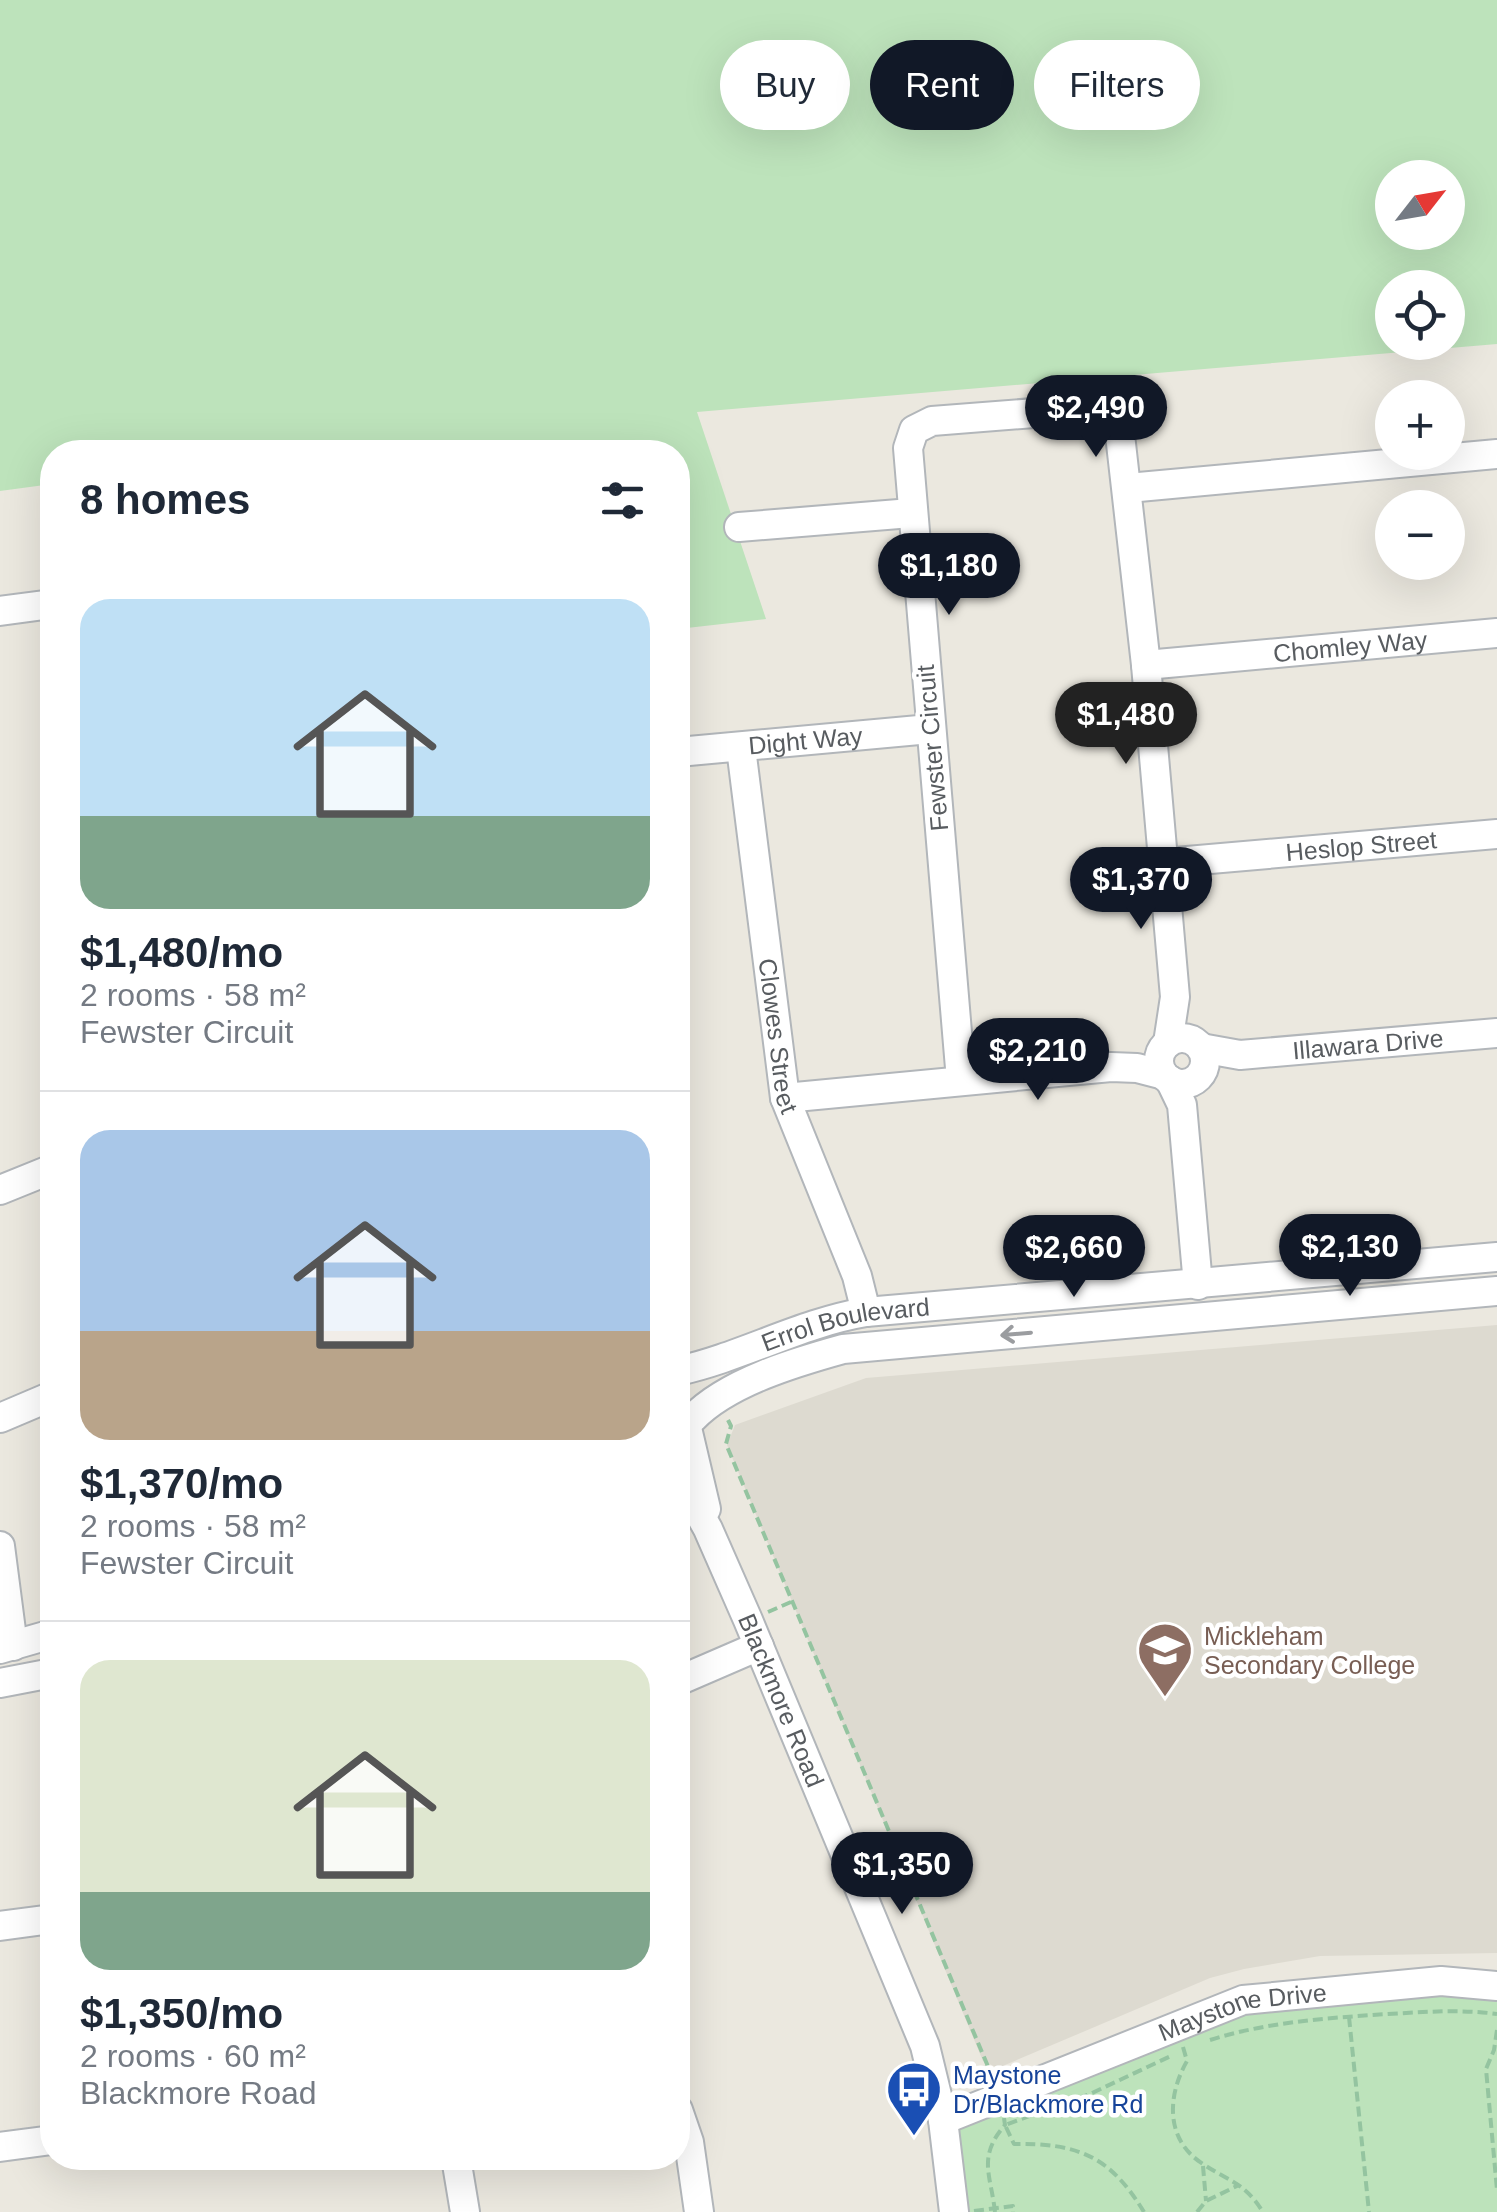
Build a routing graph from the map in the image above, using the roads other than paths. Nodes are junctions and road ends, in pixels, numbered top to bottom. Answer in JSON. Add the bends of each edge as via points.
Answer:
{"nodes":[{"id":1,"x":1497,"y":454,"type":"edge"},
{"id":2,"x":1128,"y":488,"type":"junction"},
{"id":3,"x":912,"y":513,"type":"junction"},
{"id":4,"x":738,"y":527,"type":"dead end"},
{"id":5,"x":40,"y":606,"type":"edge"},
{"id":6,"x":0,"y":611,"type":"edge"},
{"id":7,"x":1497,"y":633,"type":"edge"},
{"id":8,"x":1146,"y":665,"type":"junction"},
{"id":9,"x":930,"y":729,"type":"junction"},
{"id":10,"x":740,"y":748,"type":"junction"},
{"id":11,"x":690,"y":751,"type":"edge"},
{"id":12,"x":1497,"y":834,"type":"edge"},
{"id":13,"x":1164,"y":863,"type":"junction"},
{"id":14,"x":1497,"y":1033,"type":"edge"},
{"id":15,"x":1183,"y":1061,"type":"junction"},
{"id":16,"x":962,"y":1080,"type":"junction"},
{"id":17,"x":785,"y":1098,"type":"junction"},
{"id":18,"x":40,"y":1175,"type":"edge"},
{"id":19,"x":0,"y":1190,"type":"edge"},
{"id":20,"x":1497,"y":1257,"type":"edge"},
{"id":21,"x":1198,"y":1284,"type":"junction"},
{"id":22,"x":1497,"y":1291,"type":"edge"},
{"id":23,"x":866,"y":1312,"type":"junction"},
{"id":24,"x":690,"y":1369,"type":"edge"},
{"id":25,"x":690,"y":1385,"type":"edge"},
{"id":26,"x":40,"y":1401,"type":"edge"},
{"id":27,"x":690,"y":1413,"type":"edge"},
{"id":28,"x":0,"y":1418,"type":"edge"},
{"id":29,"x":690,"y":1422,"type":"edge"},
{"id":30,"x":690,"y":1442,"type":"edge"},
{"id":31,"x":690,"y":1497,"type":"edge"},
{"id":32,"x":708,"y":1528,"type":"junction"},
{"id":33,"x":0,"y":1546,"type":"edge"},
{"id":34,"x":40,"y":1638,"type":"edge"},
{"id":35,"x":759,"y":1646,"type":"junction"},
{"id":36,"x":7,"y":1648,"type":"edge"},
{"id":37,"x":40,"y":1675,"type":"edge"},
{"id":38,"x":690,"y":1675,"type":"edge"},
{"id":39,"x":0,"y":1683,"type":"edge"},
{"id":40,"x":40,"y":1921,"type":"edge"},
{"id":41,"x":0,"y":1926,"type":"edge"},
{"id":42,"x":1497,"y":1986,"type":"edge"},
{"id":43,"x":943,"y":2120,"type":"junction"},
{"id":44,"x":40,"y":2142,"type":"edge"},
{"id":45,"x":0,"y":2147,"type":"edge"},
{"id":46,"x":690,"y":2149,"type":"edge"},
{"id":47,"x":458,"y":2170,"type":"edge"},
{"id":48,"x":464,"y":2212,"type":"edge"},
{"id":49,"x":699,"y":2212,"type":"edge"},
{"id":50,"x":954,"y":2212,"type":"edge"}],
"edges":[{"from":1,"to":2,"type":"street"},
{"from":2,"to":3,"type":"street","name":"Fewster Circuit","via":[[1118,417],[1107,408],[932,422],[910,438]]},
{"from":2,"to":8,"type":"street","name":"Fewster Circuit"},
{"from":3,"to":4,"type":"street"},
{"from":3,"to":9,"type":"street","name":"Fewster Circuit"},
{"from":5,"to":6,"type":"street"},
{"from":7,"to":8,"type":"street","name":"Chomley Way"},
{"from":8,"to":13,"type":"street","name":"Fewster Circuit"},
{"from":9,"to":10,"type":"street","name":"Dight Way"},
{"from":9,"to":16,"type":"street","name":"Fewster Circuit"},
{"from":10,"to":11,"type":"street","name":"Dight Way"},
{"from":10,"to":17,"type":"street","name":"Clowes Street"},
{"from":12,"to":13,"type":"street","name":"Heslop Street"},
{"from":13,"to":15,"type":"street","name":"Fewster Circuit"},
{"from":14,"to":15,"type":"street","name":"Illawara Drive"},
{"from":15,"to":16,"type":"street"},
{"from":15,"to":21,"type":"street"},
{"from":16,"to":17,"type":"street"},
{"from":17,"to":23,"type":"street","name":"Clowes Street"},
{"from":18,"to":19,"type":"street"},
{"from":20,"to":21,"type":"street","name":"Errol Boulevard"},
{"from":21,"to":23,"type":"street","name":"Errol Boulevard"},
{"from":22,"to":29,"type":"street","name":"Errol Boulevard","one_way":true,"via":[[844,1349],[706,1404]]},
{"from":23,"to":24,"type":"street","name":"Errol Boulevard","via":[[808,1325]]},
{"from":25,"to":27,"type":"street","name":"Blackmore Road"},
{"from":26,"to":28,"type":"street"},
{"from":30,"to":32,"type":"street","name":"Blackmore Road"},
{"from":31,"to":32,"type":"street","name":"Blackmore Road"},
{"from":32,"to":35,"type":"street","name":"Blackmore Road"},
{"from":33,"to":36,"type":"street"},
{"from":34,"to":36,"type":"street"},
{"from":35,"to":38,"type":"street"},
{"from":35,"to":43,"type":"street","name":"Blackmore Road","via":[[925,2046]]},
{"from":37,"to":39,"type":"street"},
{"from":40,"to":41,"type":"street"},
{"from":42,"to":43,"type":"street","name":"Maystone Drive","via":[[1441,1981],[1243,2000],[1182,2037]]},
{"from":43,"to":50,"type":"street","name":"Blackmore Road"},
{"from":44,"to":45,"type":"street"},
{"from":46,"to":49,"type":"street"},
{"from":47,"to":48,"type":"street"}]}
